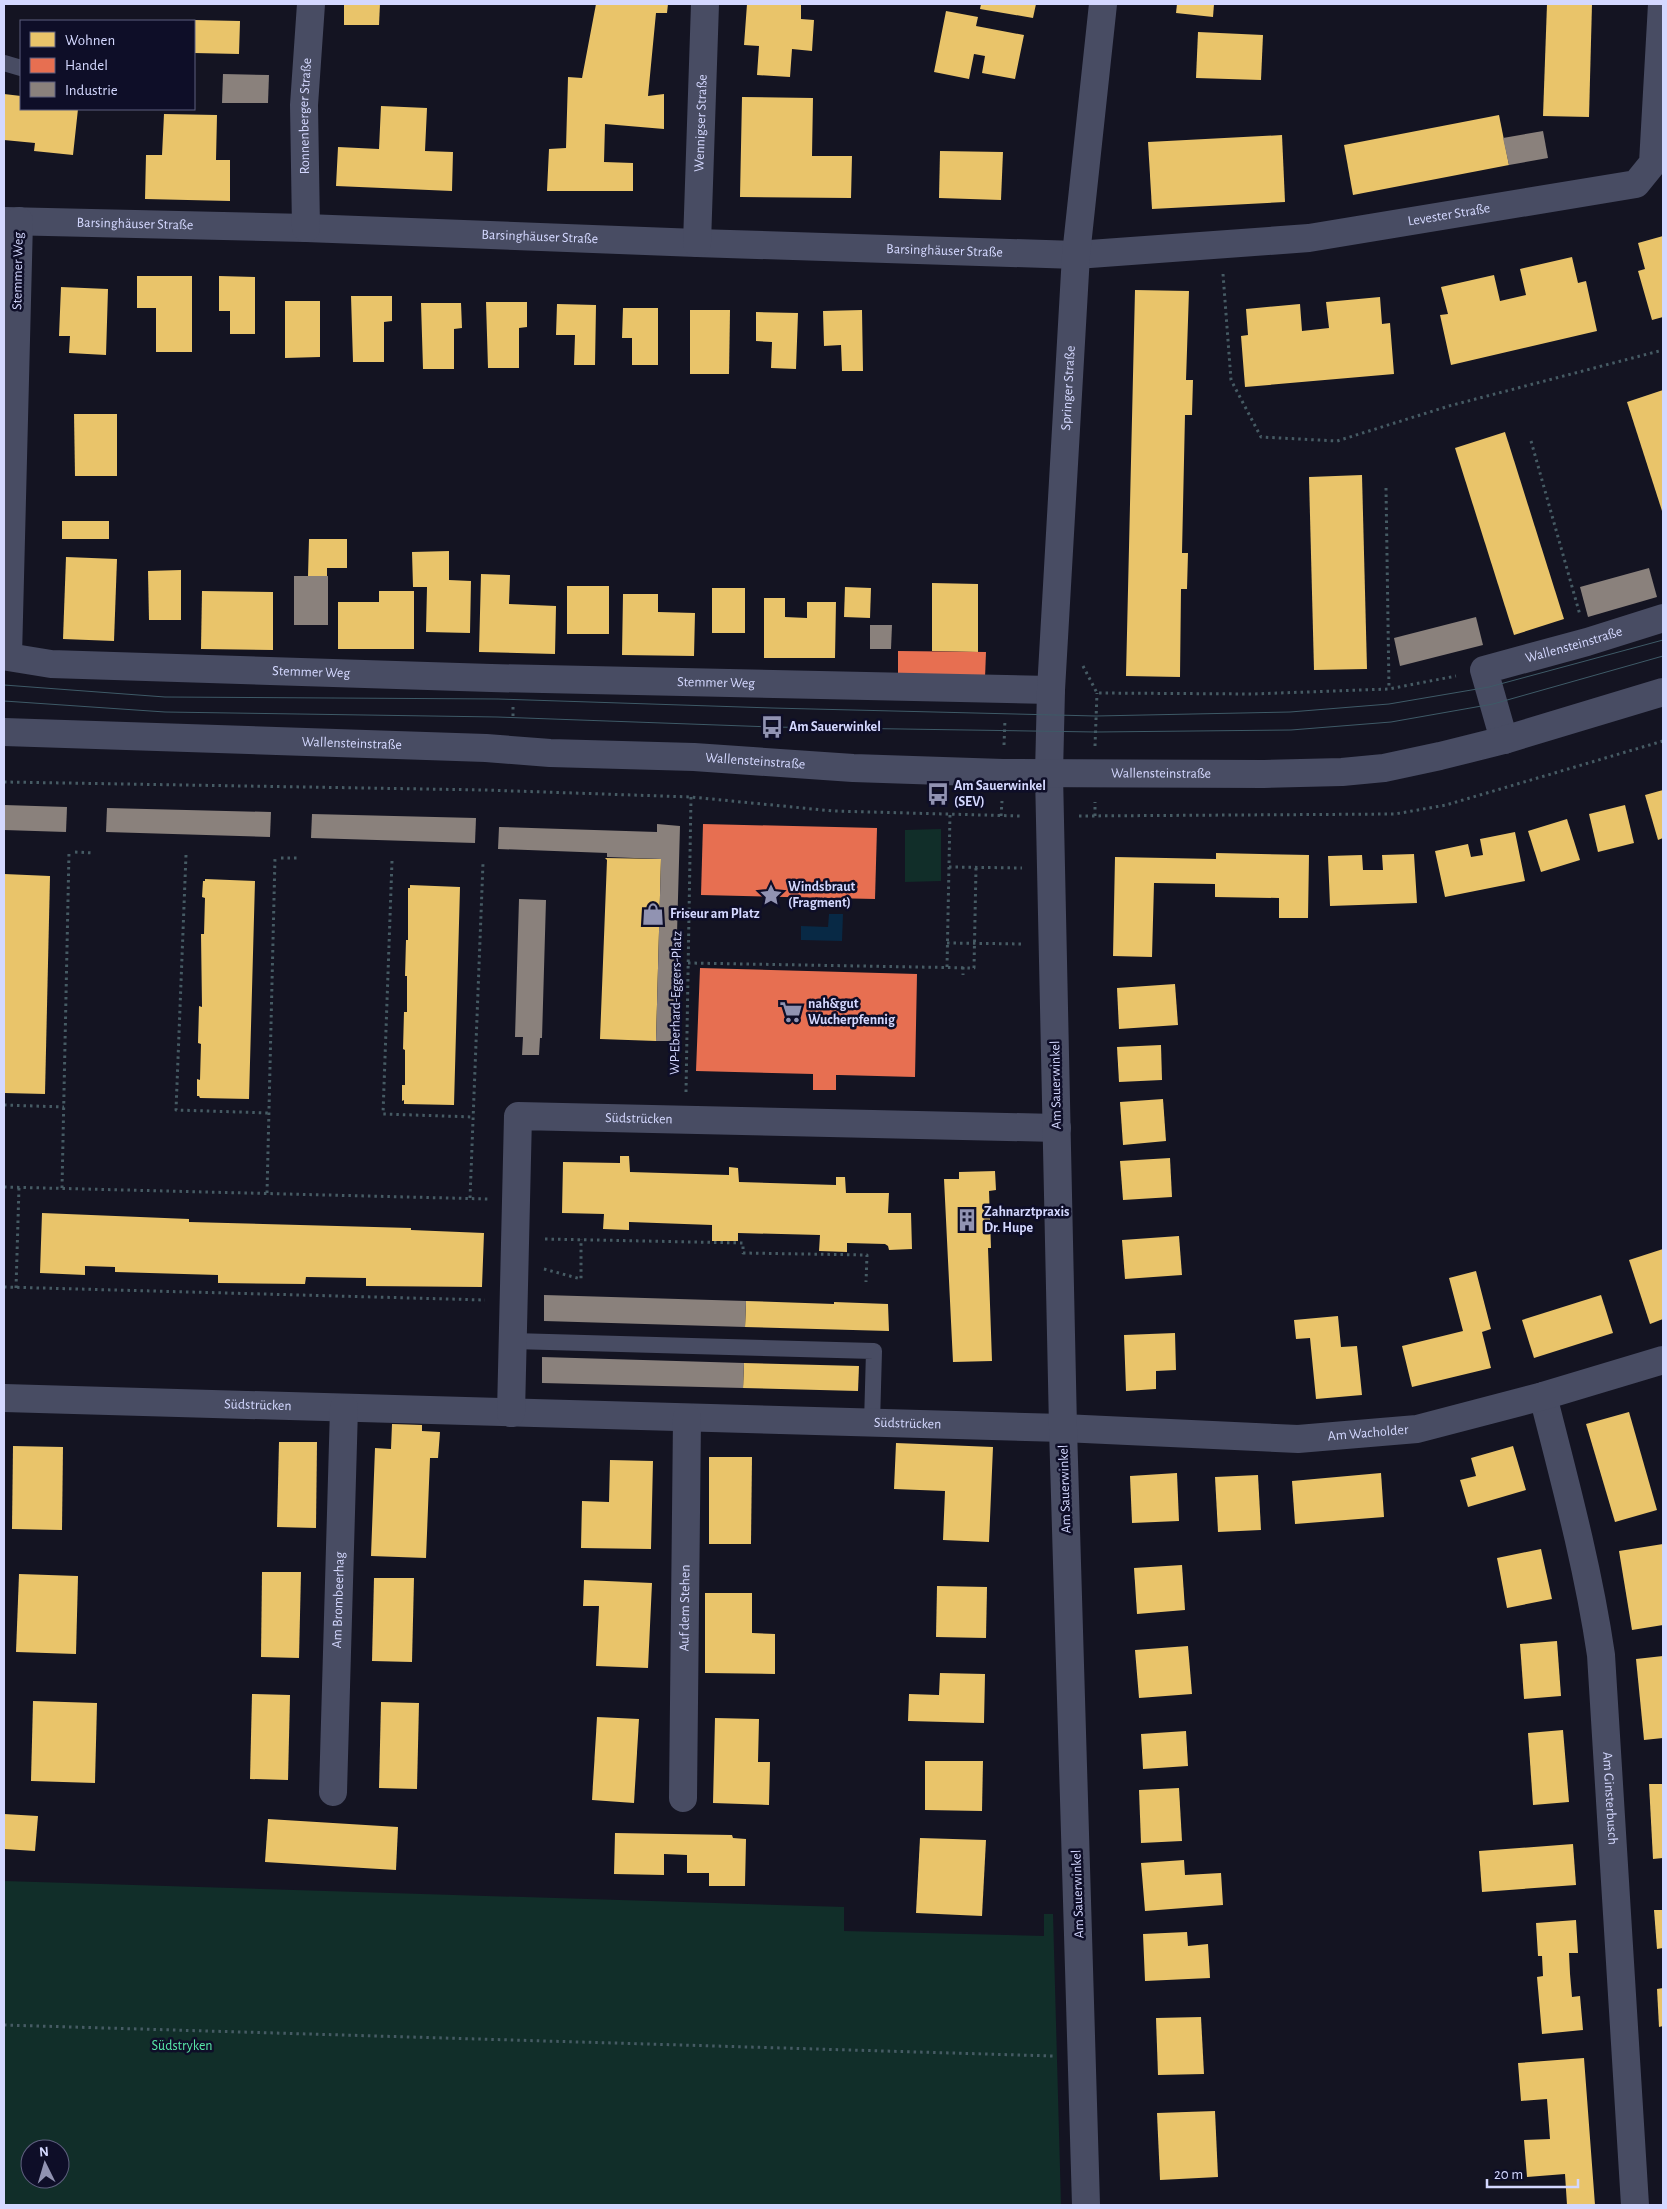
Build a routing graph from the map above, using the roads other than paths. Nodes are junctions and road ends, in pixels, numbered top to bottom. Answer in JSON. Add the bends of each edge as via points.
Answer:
{"nodes":[{"id":1,"x":311,"y":4,"type":"edge"},
{"id":2,"x":704,"y":4,"type":"edge"},
{"id":3,"x":1103,"y":4,"type":"edge"},
{"id":4,"x":1662,"y":4,"type":"edge"},
{"id":5,"x":4,"y":63,"type":"edge"},
{"id":6,"x":20,"y":68,"type":"edge"},
{"id":7,"x":11,"y":221,"type":"edge"},
{"id":8,"x":306,"y":228,"type":"junction"},
{"id":9,"x":696,"y":244,"type":"junction"},
{"id":10,"x":1076,"y":255,"type":"junction"},
{"id":11,"x":1663,"y":618,"type":"edge"},
{"id":12,"x":1051,"y":677,"type":"junction"},
{"id":13,"x":1663,"y":692,"type":"edge"},
{"id":14,"x":4,"y":732,"type":"edge"},
{"id":15,"x":1504,"y":740,"type":"junction"},
{"id":16,"x":1049,"y":774,"type":"junction"},
{"id":17,"x":1057,"y":1128,"type":"junction"},
{"id":18,"x":513,"y":1341,"type":"junction"},
{"id":19,"x":1663,"y":1360,"type":"edge"},
{"id":20,"x":1543,"y":1396,"type":"junction"},
{"id":21,"x":4,"y":1398,"type":"edge"},
{"id":22,"x":344,"y":1408,"type":"junction"},
{"id":23,"x":511,"y":1413,"type":"junction"},
{"id":24,"x":687,"y":1418,"type":"junction"},
{"id":25,"x":872,"y":1423,"type":"junction"},
{"id":26,"x":1063,"y":1428,"type":"junction"},
{"id":27,"x":333,"y":1792,"type":"dead end"},
{"id":28,"x":683,"y":1798,"type":"dead end"},
{"id":29,"x":1086,"y":2205,"type":"edge"},
{"id":30,"x":1635,"y":2205,"type":"edge"}],
"edges":[{"from":1,"to":8,"type":"street","name":"Ronnenberger Straße","via":[[304,105]]},
{"from":2,"to":9,"type":"street","name":"Wennigser Straße"},
{"from":3,"to":10,"type":"street","name":"Springer Straße"},
{"from":4,"to":10,"type":"street","name":"Levester Straße","via":[[1653,163],[1636,184],[1309,238]]},
{"from":5,"to":6,"type":"lane"},
{"from":7,"to":8,"type":"street","name":"Barsinghäuser Straße"},
{"from":7,"to":12,"type":"street","name":"Stemmer Weg","via":[[8,657],[51,664],[510,678]]},
{"from":8,"to":9,"type":"street","name":"Barsinghäuser Straße"},
{"from":9,"to":10,"type":"street","name":"Barsinghäuser Straße"},
{"from":10,"to":12,"type":"street","name":"Springer Straße"},
{"from":11,"to":15,"type":"street","name":"Wallensteinstraße","via":[[1484,670]]},
{"from":12,"to":16,"type":"street","name":"Springer Straße"},
{"from":13,"to":15,"type":"street","name":"Wallensteinstraße"},
{"from":14,"to":16,"type":"street","name":"Wallensteinstraße","via":[[486,748],[853,768]]},
{"from":15,"to":16,"type":"street","name":"Wallensteinstraße","via":[[1384,768],[1342,772]]},
{"from":16,"to":17,"type":"street","name":"Am Sauerwinkel"},
{"from":17,"to":18,"type":"street","name":"Südstrücken","via":[[518,1116]]},
{"from":17,"to":26,"type":"street","name":"Am Sauerwinkel"},
{"from":18,"to":23,"type":"street","name":"Südstrücken"},
{"from":18,"to":25,"type":"lane","via":[[874,1351]]},
{"from":19,"to":20,"type":"street","name":"Am Wacholder"},
{"from":20,"to":26,"type":"street","name":"Am Wacholder","via":[[1417,1429],[1298,1439]]},
{"from":20,"to":30,"type":"street","name":"Am Ginsterbusch","via":[[1584,1557],[1601,1655]]},
{"from":21,"to":22,"type":"street","name":"Südstrücken"},
{"from":22,"to":23,"type":"street","name":"Südstrücken"},
{"from":22,"to":27,"type":"street","name":"Am Brombeerhag"},
{"from":23,"to":24,"type":"street","name":"Südstrücken"},
{"from":24,"to":25,"type":"street","name":"Südstrücken"},
{"from":24,"to":28,"type":"street","name":"Auf dem Stehen"},
{"from":25,"to":26,"type":"street","name":"Südstrücken"},
{"from":26,"to":29,"type":"street","name":"Am Sauerwinkel"}]}
